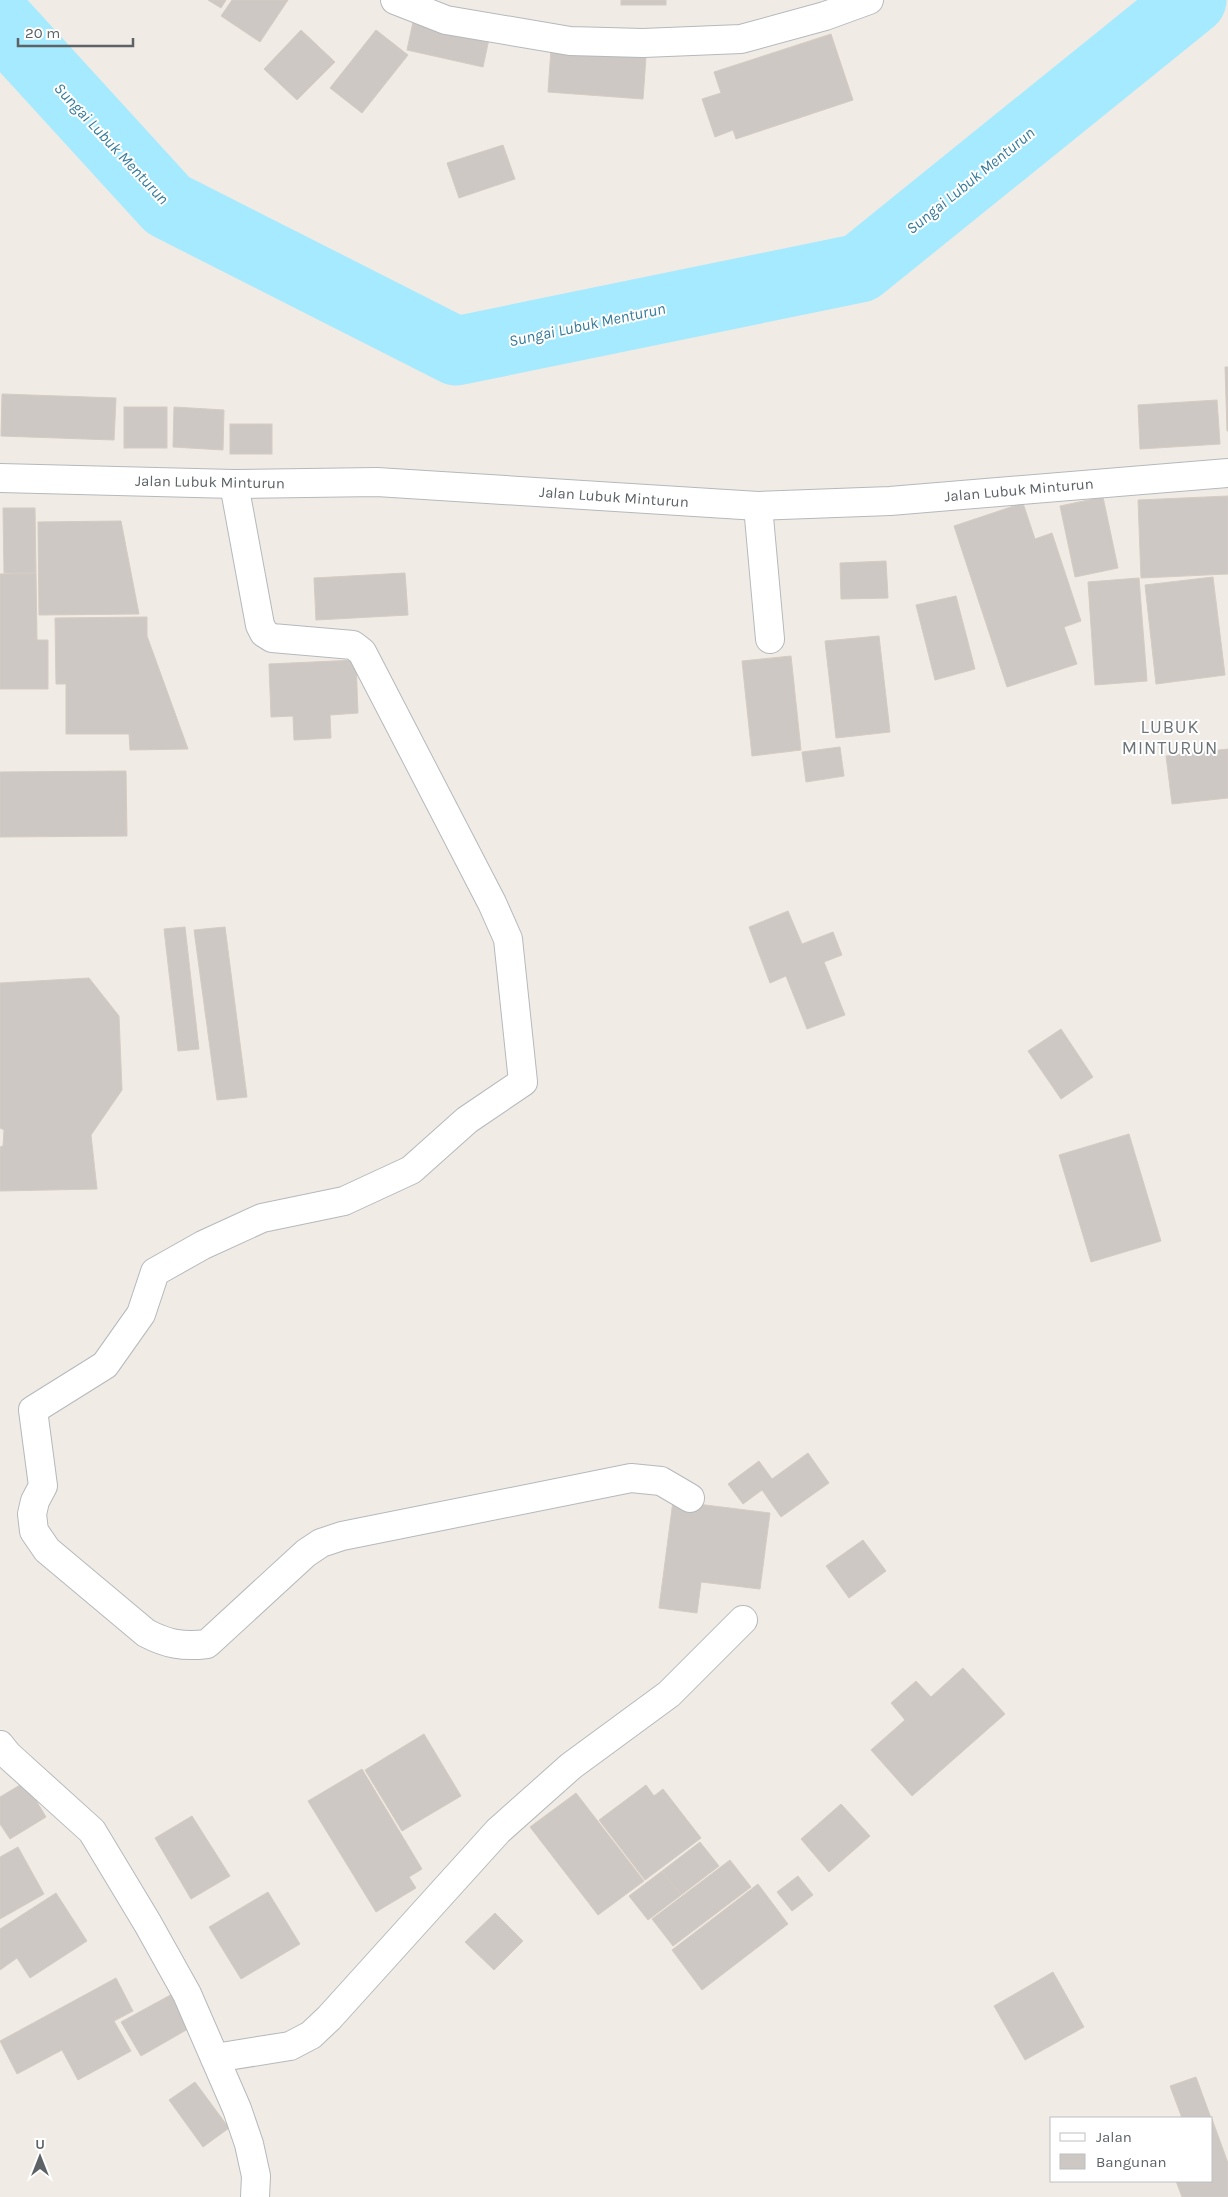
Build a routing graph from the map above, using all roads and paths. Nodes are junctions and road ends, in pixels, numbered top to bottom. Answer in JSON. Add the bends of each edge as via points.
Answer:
{"nodes":[{"id":1,"x":395,"y":0,"type":"edge"},
{"id":2,"x":869,"y":0,"type":"edge"},
{"id":3,"x":1228,"y":473,"type":"edge"},
{"id":4,"x":0,"y":478,"type":"edge"},
{"id":5,"x":234,"y":484,"type":"junction"},
{"id":6,"x":758,"y":506,"type":"junction"},
{"id":7,"x":770,"y":639,"type":"dead end"},
{"id":8,"x":690,"y":1498,"type":"dead end"},
{"id":9,"x":743,"y":1620,"type":"dead end"},
{"id":10,"x":3,"y":1756,"type":"edge"},
{"id":11,"x":215,"y":2058,"type":"junction"},
{"id":12,"x":255,"y":2197,"type":"edge"}],
"edges":[{"from":1,"to":2,"type":"street","via":[[446,20],[561,40],[643,42],[741,39]]},
{"from":3,"to":6,"type":"street","name":"Jalan Lubuk Minturun","via":[[890,501]]},
{"from":4,"to":5,"type":"street","name":"Jalan Lubuk Minturun"},
{"from":5,"to":6,"type":"street","name":"Jalan Lubuk Minturun","via":[[377,482]]},
{"from":5,"to":8,"type":"street","via":[[264,633],[272,638],[353,645],[362,652],[492,903],[508,939],[523,1082],[467,1120],[411,1170],[344,1201],[262,1218],[155,1272],[141,1314],[105,1365],[33,1410],[43,1486],[32,1514],[34,1531],[47,1550],[146,1633],[166,1643],[187,1647],[206,1644],[306,1553],[342,1536],[631,1478],[662,1481]]},
{"from":6,"to":7,"type":"street"},
{"from":9,"to":11,"type":"street","via":[[669,1694],[571,1766],[498,1831],[311,2035],[290,2046]]},
{"from":10,"to":11,"type":"street","via":[[92,1831],[187,1994]]},
{"from":11,"to":12,"type":"street","via":[[250,2144],[256,2176]]}]}
